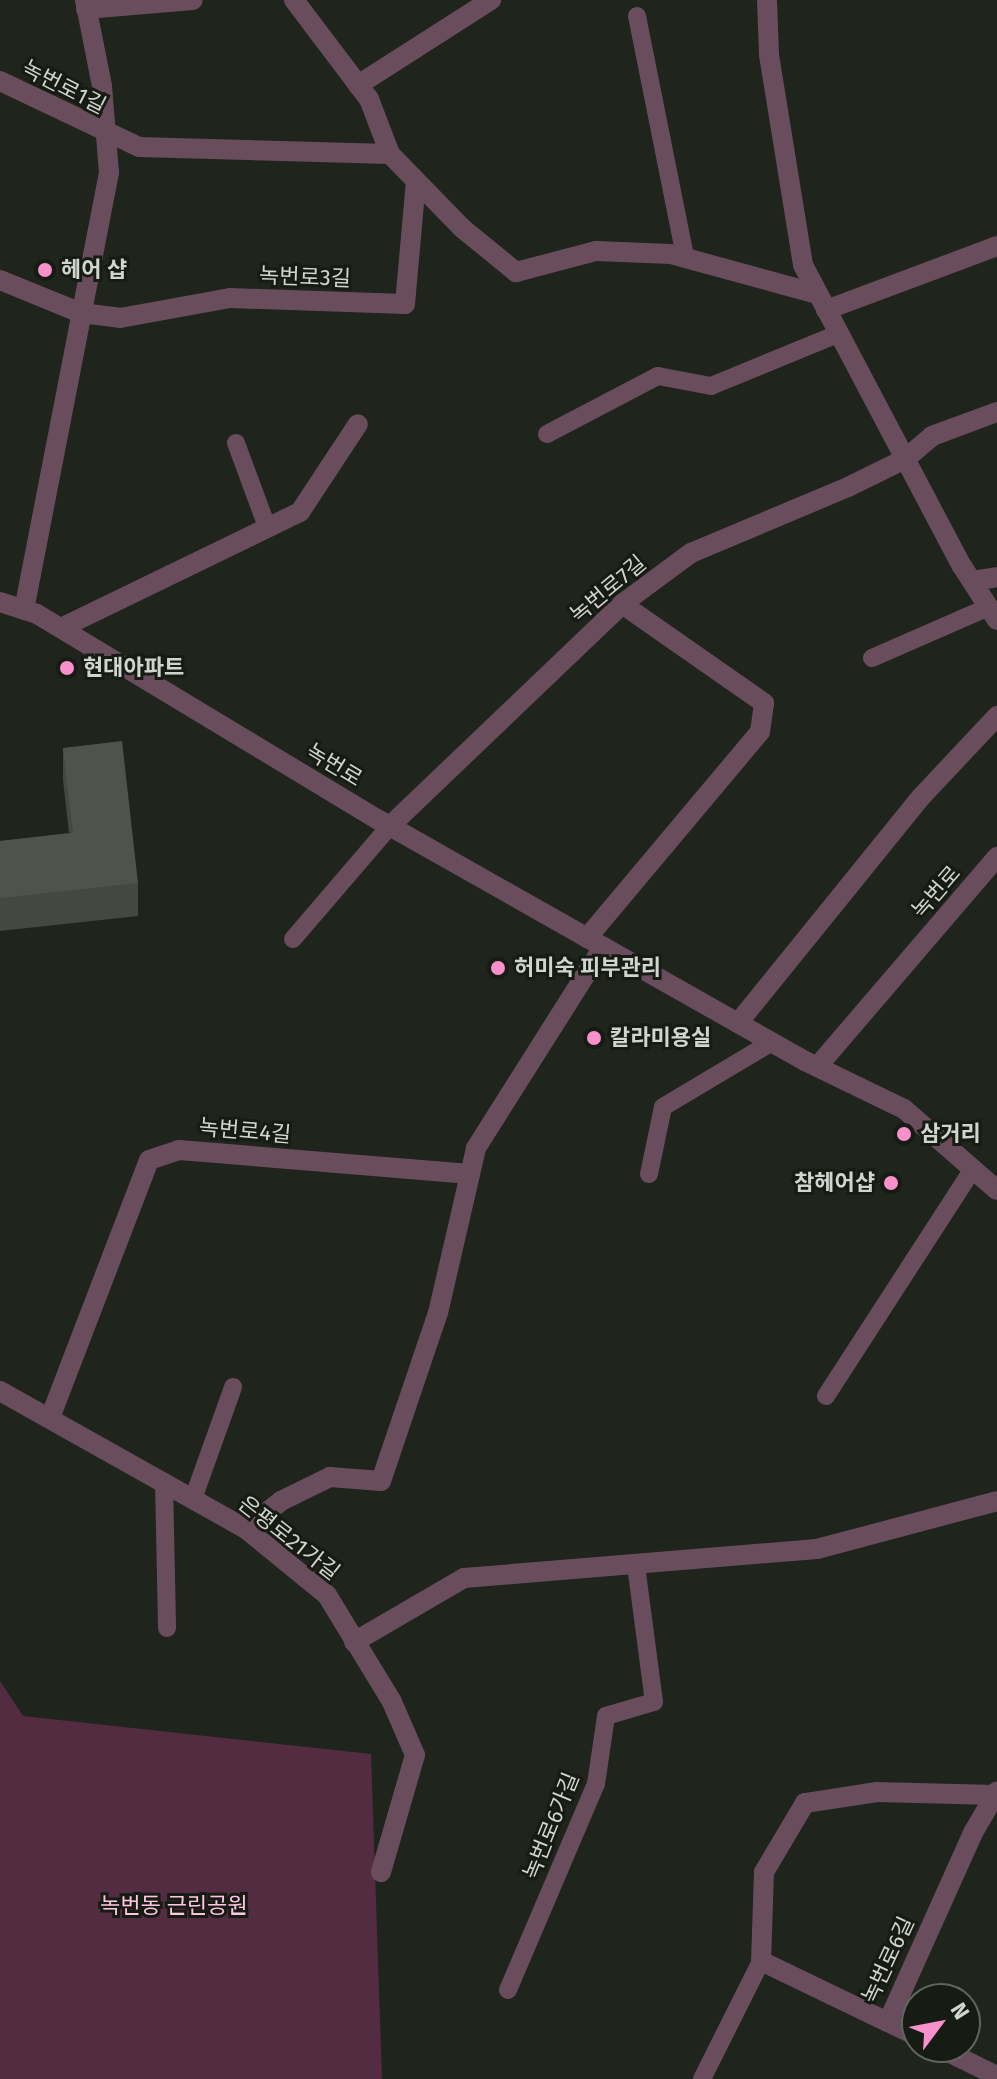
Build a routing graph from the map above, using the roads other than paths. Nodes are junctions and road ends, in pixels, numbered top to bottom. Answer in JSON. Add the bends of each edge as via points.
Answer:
{"nodes":[{"id":1,"x":193,"y":0,"type":"edge"},
{"id":2,"x":294,"y":0,"type":"edge"},
{"id":3,"x":491,"y":0,"type":"edge"},
{"id":4,"x":767,"y":0,"type":"edge"},
{"id":5,"x":86,"y":4,"type":"edge"},
{"id":6,"x":637,"y":16,"type":"dead end"},
{"id":7,"x":0,"y":81,"type":"edge"},
{"id":8,"x":358,"y":85,"type":"junction"},
{"id":9,"x":106,"y":135,"type":"junction"},
{"id":10,"x":390,"y":154,"type":"junction"},
{"id":11,"x":416,"y":181,"type":"junction"},
{"id":12,"x":997,"y":246,"type":"edge"},
{"id":13,"x":685,"y":257,"type":"junction"},
{"id":14,"x":0,"y":280,"type":"edge"},
{"id":15,"x":822,"y":302,"type":"junction"},
{"id":16,"x":81,"y":313,"type":"junction"},
{"id":17,"x":838,"y":334,"type":"junction"},
{"id":18,"x":997,"y":412,"type":"edge"},
{"id":19,"x":358,"y":424,"type":"dead end"},
{"id":20,"x":547,"y":434,"type":"dead end"},
{"id":21,"x":236,"y":443,"type":"dead end"},
{"id":22,"x":905,"y":459,"type":"junction"},
{"id":23,"x":267,"y":527,"type":"junction"},
{"id":24,"x":997,"y":577,"type":"edge"},
{"id":25,"x":973,"y":581,"type":"junction"},
{"id":26,"x":0,"y":602,"type":"edge"},
{"id":27,"x":622,"y":604,"type":"junction"},
{"id":28,"x":24,"y":610,"type":"junction"},
{"id":29,"x":993,"y":614,"type":"edge"},
{"id":30,"x":61,"y":628,"type":"junction"},
{"id":31,"x":872,"y":658,"type":"dead end"},
{"id":32,"x":997,"y":716,"type":"edge"},
{"id":33,"x":390,"y":826,"type":"junction"},
{"id":34,"x":997,"y":857,"type":"edge"},
{"id":35,"x":293,"y":939,"type":"dead end"},
{"id":36,"x":595,"y":942,"type":"junction"},
{"id":37,"x":738,"y":1023,"type":"junction"},
{"id":38,"x":772,"y":1042,"type":"junction"},
{"id":39,"x":817,"y":1067,"type":"junction"},
{"id":40,"x":973,"y":1169,"type":"junction"},
{"id":41,"x":470,"y":1174,"type":"junction"},
{"id":42,"x":649,"y":1174,"type":"dead end"},
{"id":43,"x":997,"y":1190,"type":"edge"},
{"id":44,"x":233,"y":1387,"type":"dead end"},
{"id":45,"x":0,"y":1391,"type":"edge"},
{"id":46,"x":826,"y":1396,"type":"dead end"},
{"id":47,"x":50,"y":1418,"type":"junction"},
{"id":48,"x":164,"y":1482,"type":"junction"},
{"id":49,"x":193,"y":1499,"type":"junction"},
{"id":50,"x":997,"y":1501,"type":"edge"},
{"id":51,"x":246,"y":1529,"type":"junction"},
{"id":52,"x":636,"y":1566,"type":"junction"},
{"id":53,"x":167,"y":1628,"type":"dead end"},
{"id":54,"x":354,"y":1642,"type":"junction"},
{"id":55,"x":996,"y":1793,"type":"edge"},
{"id":56,"x":381,"y":1872,"type":"dead end"},
{"id":57,"x":761,"y":1961,"type":"junction"},
{"id":58,"x":508,"y":1990,"type":"dead end"},
{"id":59,"x":888,"y":2022,"type":"junction"},
{"id":60,"x":901,"y":2028,"type":"edge"},
{"id":61,"x":971,"y":2063,"type":"edge"},
{"id":62,"x":997,"y":2076,"type":"edge"},
{"id":63,"x":702,"y":2079,"type":"edge"}],
"edges":[{"from":1,"to":5,"type":"street"},
{"from":2,"to":8,"type":"street"},
{"from":3,"to":8,"type":"street"},
{"from":4,"to":15,"type":"street","via":[[769,55],[803,265]]},
{"from":5,"to":9,"type":"street"},
{"from":6,"to":13,"type":"lane"},
{"from":7,"to":9,"type":"street","name":"녹번로1길"},
{"from":8,"to":10,"type":"street"},
{"from":9,"to":10,"type":"street","via":[[139,147]]},
{"from":9,"to":16,"type":"street","via":[[109,173]]},
{"from":10,"to":11,"type":"street"},
{"from":11,"to":13,"type":"street","via":[[516,272],[596,251]]},
{"from":11,"to":16,"type":"street","name":"녹번로3길","via":[[405,304],[230,298],[120,318]]},
{"from":12,"to":15,"type":"street"},
{"from":13,"to":15,"type":"street"},
{"from":14,"to":16,"type":"street"},
{"from":15,"to":17,"type":"street"},
{"from":16,"to":28,"type":"street"},
{"from":17,"to":20,"type":"lane","via":[[711,386],[658,376]]},
{"from":17,"to":22,"type":"street"},
{"from":18,"to":22,"type":"street","name":"녹번로7길","via":[[932,436]]},
{"from":19,"to":23,"type":"street","via":[[300,512]]},
{"from":21,"to":23,"type":"lane"},
{"from":22,"to":25,"type":"street"},
{"from":22,"to":27,"type":"street","name":"녹번로7길","via":[[691,553]]},
{"from":23,"to":30,"type":"street"},
{"from":24,"to":25,"type":"street"},
{"from":25,"to":29,"type":"street"},
{"from":26,"to":28,"type":"street","name":"녹번로"},
{"from":27,"to":33,"type":"street","name":"녹번로7길"},
{"from":27,"to":36,"type":"street","via":[[764,703],[760,732]]},
{"from":28,"to":30,"type":"street","name":"녹번로"},
{"from":29,"to":31,"type":"lane"},
{"from":30,"to":33,"type":"street","name":"녹번로"},
{"from":32,"to":37,"type":"street","via":[[922,796]]},
{"from":33,"to":35,"type":"lane"},
{"from":33,"to":36,"type":"street","name":"녹번로"},
{"from":34,"to":39,"type":"street","name":"녹번로"},
{"from":36,"to":37,"type":"street","name":"녹번로"},
{"from":36,"to":41,"type":"street","via":[[476,1148]]},
{"from":37,"to":38,"type":"street","name":"녹번로"},
{"from":38,"to":39,"type":"street","name":"녹번로"},
{"from":38,"to":42,"type":"lane","via":[[663,1107]]},
{"from":39,"to":40,"type":"street","name":"녹번로","via":[[904,1109]]},
{"from":40,"to":43,"type":"street","name":"녹번로"},
{"from":40,"to":46,"type":"lane"},
{"from":41,"to":47,"type":"street","name":"녹번로4길","via":[[179,1150],[149,1160]]},
{"from":41,"to":51,"type":"street","via":[[438,1313],[381,1481],[330,1477],[281,1501]]},
{"from":44,"to":49,"type":"lane"},
{"from":45,"to":47,"type":"street","name":"은평로21가길"},
{"from":47,"to":48,"type":"street","name":"은평로21가길"},
{"from":48,"to":49,"type":"street","name":"은평로21가길"},
{"from":48,"to":53,"type":"lane"},
{"from":49,"to":51,"type":"street","name":"은평로21가길"},
{"from":50,"to":52,"type":"street","via":[[817,1549]]},
{"from":51,"to":54,"type":"street","name":"은평로21가길","via":[[327,1595]]},
{"from":52,"to":54,"type":"street","via":[[464,1578]]},
{"from":52,"to":58,"type":"lane","name":"녹번로6가길","via":[[654,1702],[606,1716],[596,1784]]},
{"from":54,"to":56,"type":"street","name":"은평로21가길","via":[[392,1702],[415,1755]]},
{"from":55,"to":57,"type":"street","name":"녹번로6길","via":[[877,1792],[805,1803],[764,1872]]},
{"from":55,"to":59,"type":"street","name":"녹번로6길"},
{"from":57,"to":59,"type":"street","name":"녹번로6길"},
{"from":57,"to":63,"type":"lane","name":"녹번로6길"},
{"from":59,"to":60,"type":"street"},
{"from":61,"to":62,"type":"street"}]}
